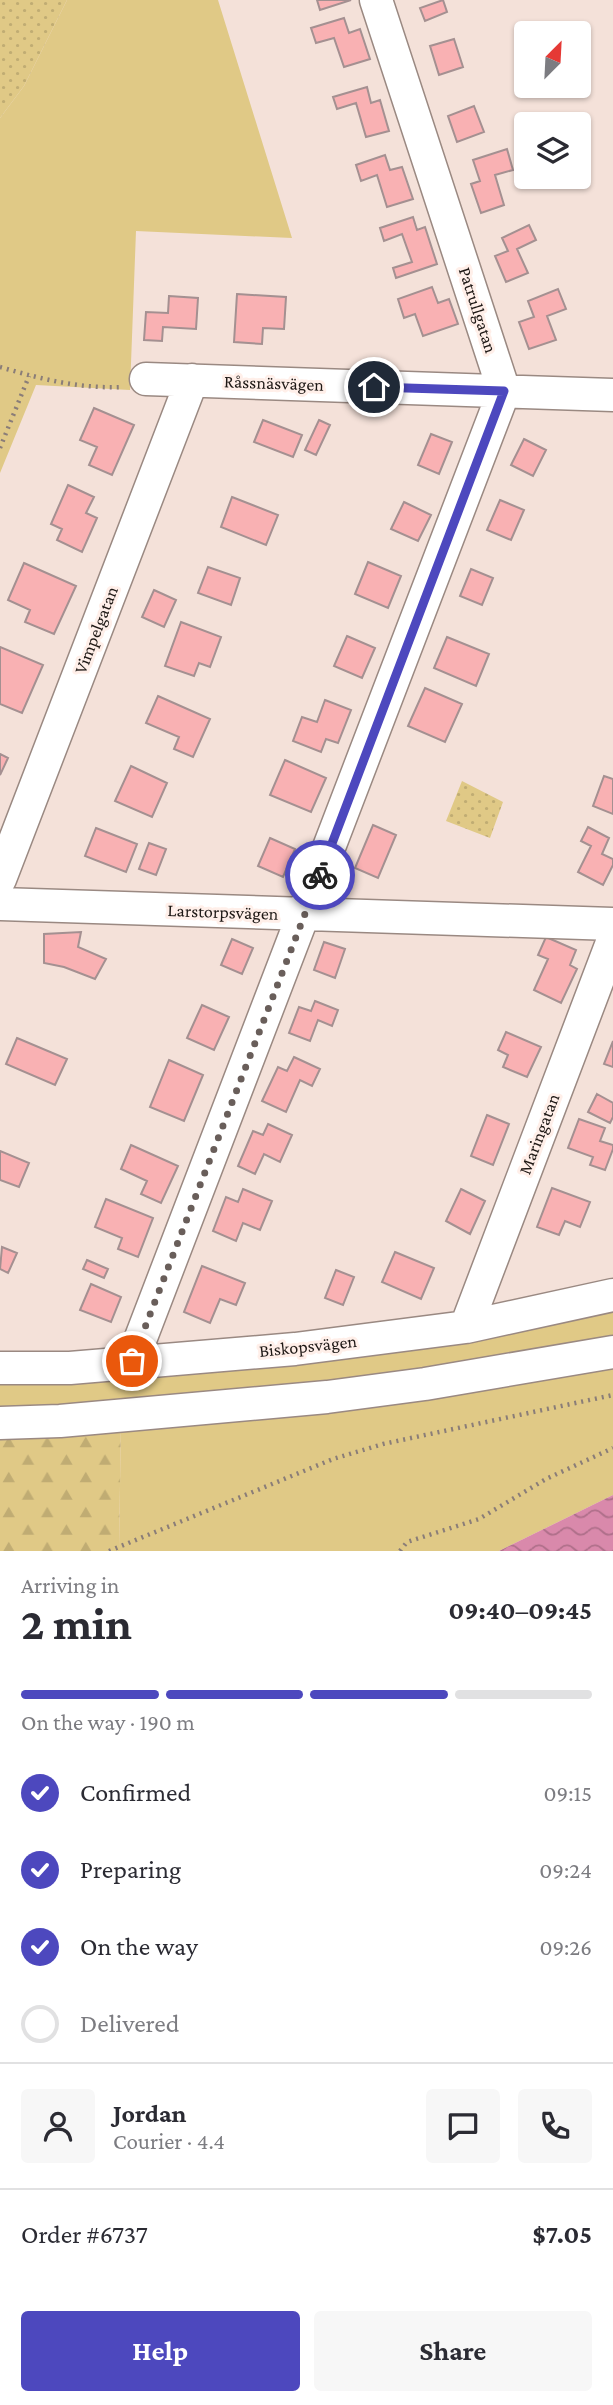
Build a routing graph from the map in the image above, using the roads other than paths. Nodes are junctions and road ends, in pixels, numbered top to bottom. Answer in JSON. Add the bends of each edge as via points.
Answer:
{"nodes":[{"id":1,"x":376,"y":0,"type":"edge"},
{"id":2,"x":146,"y":379,"type":"road end"},
{"id":3,"x":192,"y":380,"type":"junction"},
{"id":4,"x":504,"y":391,"type":"junction"},
{"id":5,"x":613,"y":395,"type":"edge"},
{"id":6,"x":0,"y":879,"type":"edge"},
{"id":7,"x":0,"y":904,"type":"edge"},
{"id":8,"x":304,"y":915,"type":"junction"},
{"id":9,"x":613,"y":924,"type":"edge"},
{"id":10,"x":613,"y":940,"type":"edge"},
{"id":11,"x":613,"y":1295,"type":"edge"},
{"id":12,"x":466,"y":1327,"type":"junction"},
{"id":13,"x":613,"y":1352,"type":"edge"},
{"id":14,"x":132,"y":1361,"type":"junction"},
{"id":15,"x":0,"y":1368,"type":"edge"},
{"id":16,"x":0,"y":1423,"type":"edge"}],
"edges":[{"from":1,"to":4,"type":"street","name":"Patrullgatan"},
{"from":2,"to":3,"type":"street","name":"Råssnäsvägen"},
{"from":3,"to":4,"type":"street","name":"Råssnäsvägen"},
{"from":3,"to":6,"type":"street","name":"Vimpelgatan"},
{"from":4,"to":5,"type":"street","name":"Råssnäsvägen"},
{"from":4,"to":8,"type":"street"},
{"from":7,"to":8,"type":"street","name":"Larstorpsvägen"},
{"from":8,"to":9,"type":"street","name":"Larstorpsvägen"},
{"from":8,"to":14,"type":"street"},
{"from":10,"to":12,"type":"street","name":"Maringatan"},
{"from":11,"to":12,"type":"street","name":"Biskopsvägen"},
{"from":12,"to":14,"type":"street","name":"Biskopsvägen","via":[[295,1349]]},
{"from":13,"to":16,"type":"street","via":[[327,1397]]},
{"from":14,"to":15,"type":"street","name":"Biskopsvägen","via":[[71,1368]]}]}
